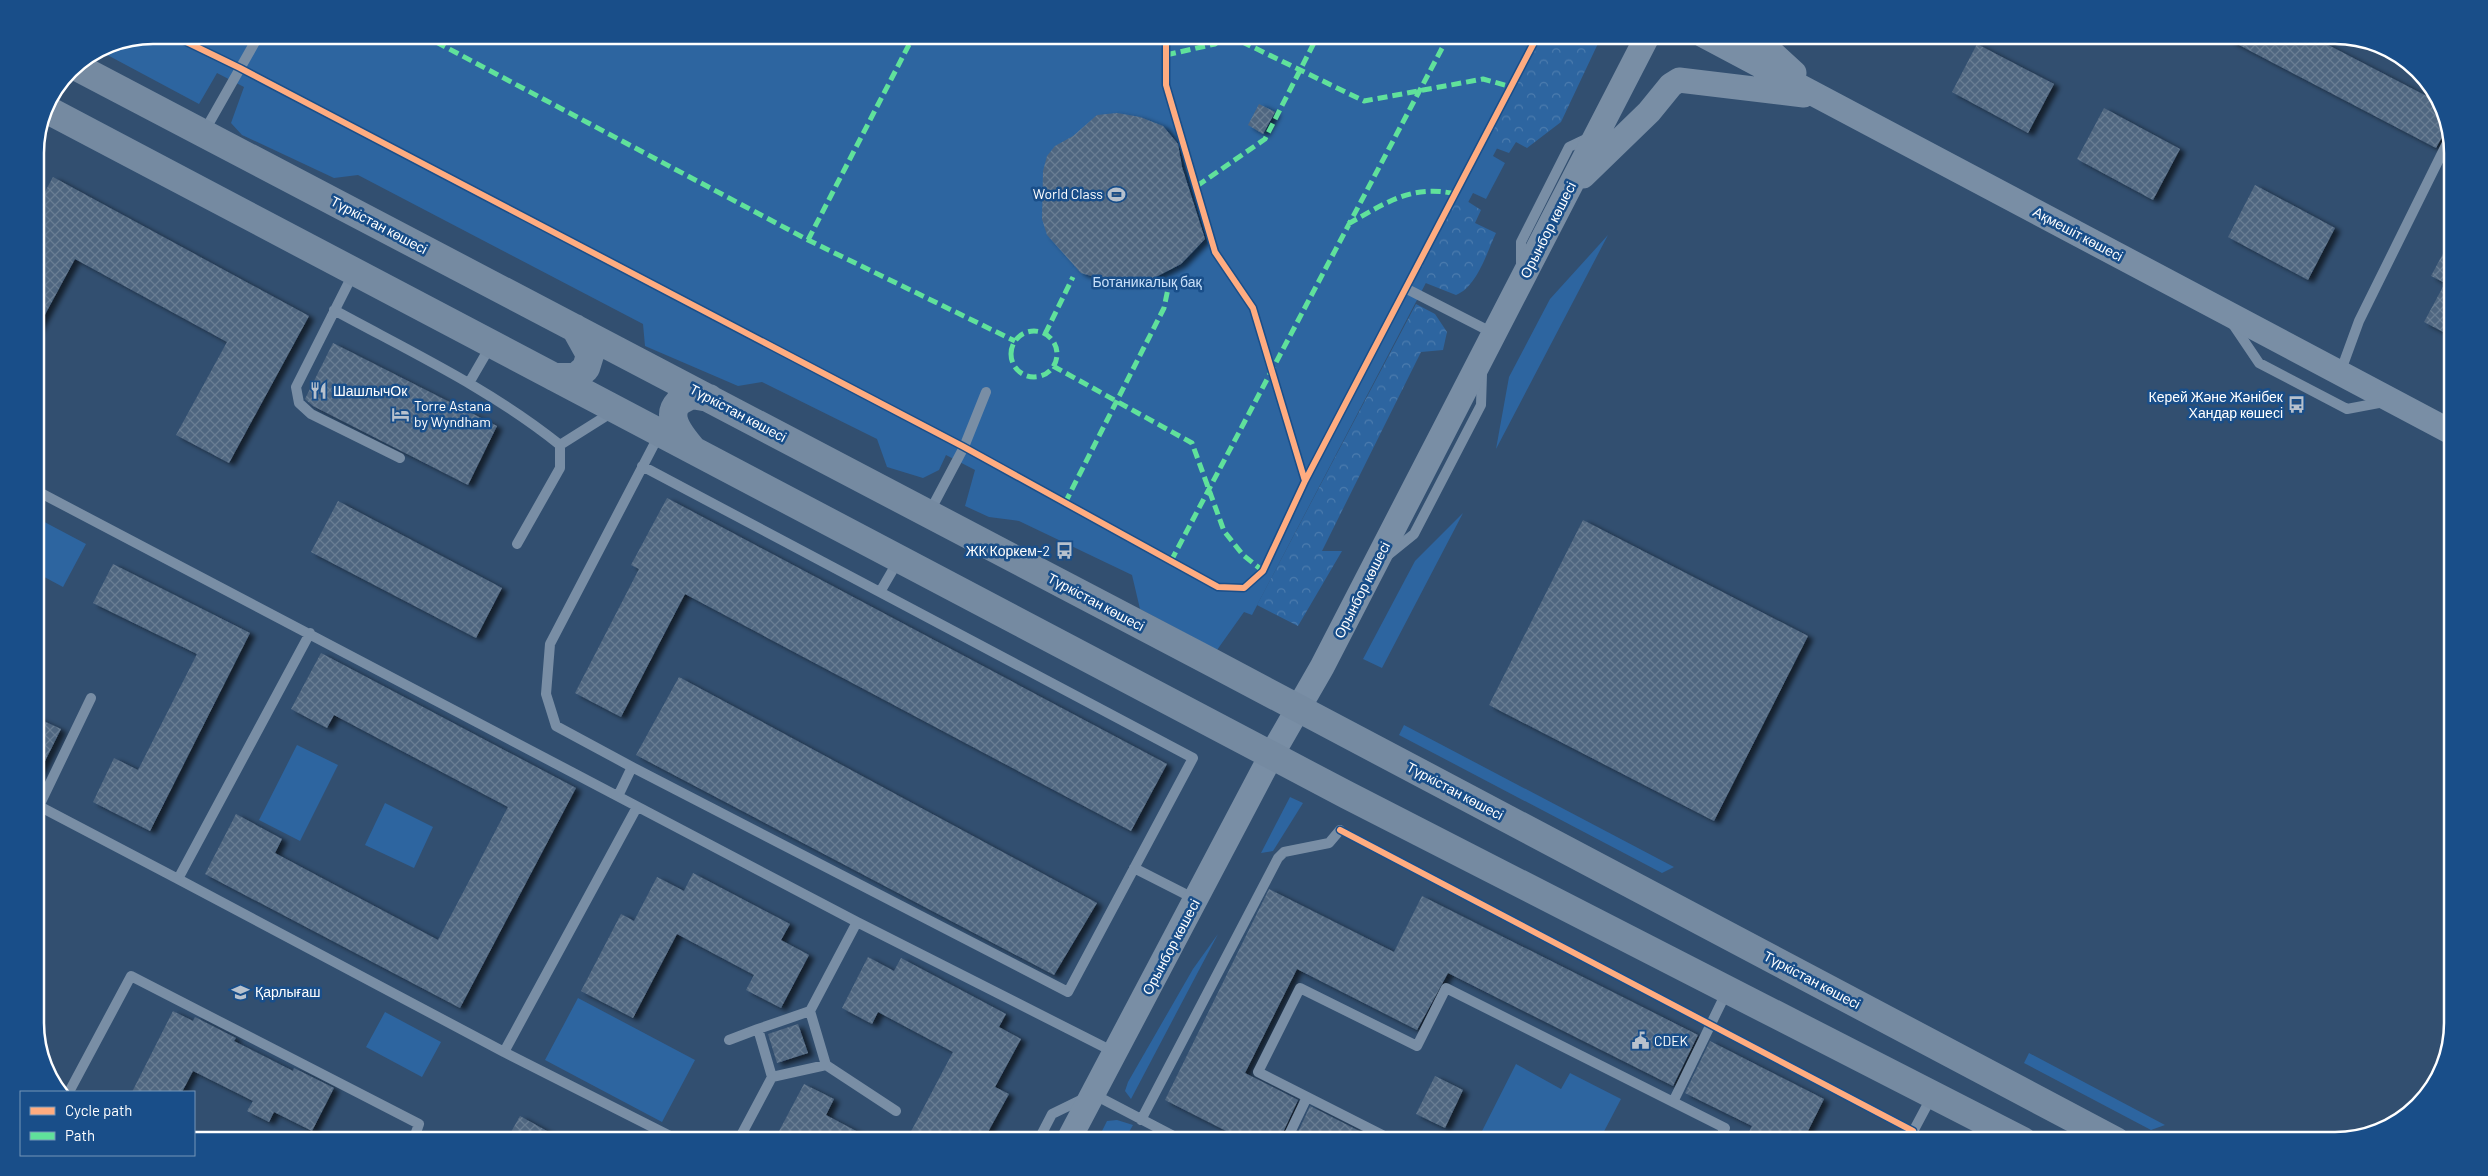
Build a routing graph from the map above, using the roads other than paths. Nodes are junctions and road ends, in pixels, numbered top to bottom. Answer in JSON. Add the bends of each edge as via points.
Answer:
{"nodes":[{"id":1,"x":253,"y":44,"type":"edge"},
{"id":2,"x":1643,"y":44,"type":"edge"},
{"id":3,"x":1719,"y":44,"type":"edge"},
{"id":4,"x":1762,"y":44,"type":"edge"},
{"id":5,"x":82,"y":70,"type":"edge"},
{"id":6,"x":1819,"y":97,"type":"junction"},
{"id":7,"x":52,"y":112,"type":"edge"},
{"id":8,"x":203,"y":133,"type":"junction"},
{"id":9,"x":1598,"y":133,"type":"junction"},
{"id":10,"x":2444,"y":149,"type":"edge"},
{"id":11,"x":1569,"y":189,"type":"junction"},
{"id":12,"x":354,"y":272,"type":"junction"},
{"id":13,"x":1521,"y":281,"type":"junction"},
{"id":14,"x":1407,"y":289,"type":"dead end"},
{"id":15,"x":334,"y":310,"type":"junction"},
{"id":16,"x":2224,"y":312,"type":"junction"},
{"id":17,"x":576,"y":328,"type":"junction"},
{"id":18,"x":1494,"y":334,"type":"junction"},
{"id":19,"x":491,"y":344,"type":"junction"},
{"id":20,"x":2340,"y":373,"type":"junction"},
{"id":21,"x":554,"y":377,"type":"junction"},
{"id":22,"x":469,"y":383,"type":"junction"},
{"id":23,"x":986,"y":392,"type":"dead end"},
{"id":24,"x":709,"y":398,"type":"junction"},
{"id":25,"x":2392,"y":401,"type":"junction"},
{"id":26,"x":616,"y":410,"type":"junction"},
{"id":27,"x":2444,"y":428,"type":"edge"},
{"id":28,"x":660,"y":433,"type":"junction"},
{"id":29,"x":560,"y":446,"type":"junction"},
{"id":30,"x":693,"y":450,"type":"junction"},
{"id":31,"x":400,"y":458,"type":"dead end"},
{"id":32,"x":642,"y":466,"type":"junction"},
{"id":33,"x":44,"y":495,"type":"edge"},
{"id":34,"x":929,"y":514,"type":"junction"},
{"id":35,"x":517,"y":544,"type":"dead end"},
{"id":36,"x":899,"y":559,"type":"junction"},
{"id":37,"x":880,"y":592,"type":"junction"},
{"id":38,"x":310,"y":633,"type":"junction"},
{"id":39,"x":91,"y":698,"type":"dead end"},
{"id":40,"x":1298,"y":708,"type":"junction"},
{"id":41,"x":1272,"y":754,"type":"junction"},
{"id":42,"x":632,"y":767,"type":"junction"},
{"id":43,"x":44,"y":791,"type":"edge"},
{"id":44,"x":618,"y":796,"type":"junction"},
{"id":45,"x":637,"y":807,"type":"junction"},
{"id":46,"x":44,"y":809,"type":"edge"},
{"id":47,"x":1340,"y":830,"type":"dead end"},
{"id":48,"x":1134,"y":868,"type":"junction"},
{"id":49,"x":178,"y":879,"type":"junction"},
{"id":50,"x":1196,"y":899,"type":"junction"},
{"id":51,"x":857,"y":922,"type":"junction"},
{"id":52,"x":1728,"y":990,"type":"junction"},
{"id":53,"x":810,"y":1012,"type":"junction"},
{"id":54,"x":758,"y":1029,"type":"junction"},
{"id":55,"x":729,"y":1040,"type":"dead end"},
{"id":56,"x":504,"y":1052,"type":"junction"},
{"id":57,"x":1115,"y":1052,"type":"junction"},
{"id":58,"x":826,"y":1064,"type":"junction"},
{"id":59,"x":772,"y":1077,"type":"junction"},
{"id":60,"x":70,"y":1091,"type":"edge"},
{"id":61,"x":1093,"y":1094,"type":"junction"},
{"id":62,"x":1933,"y":1095,"type":"junction"},
{"id":63,"x":1307,"y":1097,"type":"junction"},
{"id":64,"x":1673,"y":1102,"type":"junction"},
{"id":65,"x":896,"y":1111,"type":"dead end"},
{"id":66,"x":1141,"y":1120,"type":"junction"},
{"id":67,"x":416,"y":1132,"type":"edge"},
{"id":68,"x":662,"y":1132,"type":"edge"},
{"id":69,"x":743,"y":1132,"type":"edge"},
{"id":70,"x":1043,"y":1132,"type":"edge"},
{"id":71,"x":1073,"y":1132,"type":"edge"},
{"id":72,"x":1165,"y":1132,"type":"edge"},
{"id":73,"x":1290,"y":1132,"type":"edge"},
{"id":74,"x":1376,"y":1132,"type":"edge"},
{"id":75,"x":1723,"y":1132,"type":"edge"},
{"id":76,"x":1913,"y":1132,"type":"edge"},
{"id":77,"x":2005,"y":1132,"type":"edge"},
{"id":78,"x":2099,"y":1132,"type":"edge"}],
"edges":[{"from":1,"to":8,"type":"lane"},
{"from":2,"to":9,"type":"street","name":"Орынбор көшесі"},
{"from":3,"to":6,"type":"street","name":"Ақмешіт көшесі"},
{"from":4,"to":6,"type":"street"},
{"from":5,"to":8,"type":"main road","name":"Түркістан көшесі"},
{"from":6,"to":11,"type":"street","via":[[1679,80]]},
{"from":6,"to":16,"type":"street","name":"Ақмешіт көшесі"},
{"from":7,"to":12,"type":"main road"},
{"from":8,"to":17,"type":"main road","name":"Түркістан көшесі"},
{"from":9,"to":11,"type":"street","name":"Орынбор көшесі"},
{"from":9,"to":13,"type":"lane","via":[[1569,147],[1521,242]]},
{"from":10,"to":20,"type":"lane","via":[[2359,321]]},
{"from":11,"to":13,"type":"street","name":"Орынбор көшесі"},
{"from":12,"to":15,"type":"lane"},
{"from":12,"to":19,"type":"main road"},
{"from":13,"to":18,"type":"street","name":"Орынбор көшесі"},
{"from":14,"to":18,"type":"lane"},
{"from":15,"to":22,"type":"lane"},
{"from":15,"to":31,"type":"lane","via":[[296,387],[299,403],[311,414]]},
{"from":16,"to":20,"type":"street","name":"Ақмешіт көшесі"},
{"from":16,"to":25,"type":"lane","via":[[2259,363],[2348,409]]},
{"from":17,"to":21,"type":"main road","via":[[590,355],[586,368],[576,377]]},
{"from":17,"to":24,"type":"main road","name":"Түркістан көшесі"},
{"from":18,"to":40,"type":"street","name":"Орынбор көшесі"},
{"from":19,"to":21,"type":"main road"},
{"from":19,"to":22,"type":"lane"},
{"from":20,"to":25,"type":"street","name":"Ақмешіт көшесі"},
{"from":21,"to":26,"type":"main road"},
{"from":22,"to":29,"type":"lane","via":[[538,427]]},
{"from":23,"to":34,"type":"lane","via":[[964,448]]},
{"from":24,"to":30,"type":"main road","via":[[692,395],[677,403],[673,413],[676,429]]},
{"from":24,"to":34,"type":"main road","name":"Түркістан көшесі"},
{"from":25,"to":27,"type":"street","name":"Ақмешіт көшесі"},
{"from":26,"to":28,"type":"main road"},
{"from":26,"to":29,"type":"lane"},
{"from":28,"to":30,"type":"main road"},
{"from":28,"to":32,"type":"lane"},
{"from":29,"to":35,"type":"lane","via":[[560,468]]},
{"from":30,"to":36,"type":"main road"},
{"from":32,"to":37,"type":"lane"},
{"from":32,"to":42,"type":"lane","via":[[550,644],[546,694],[556,726]]},
{"from":33,"to":38,"type":"lane"},
{"from":34,"to":40,"type":"main road","name":"Түркістан көшесі"},
{"from":36,"to":37,"type":"lane"},
{"from":36,"to":41,"type":"main road"},
{"from":37,"to":48,"type":"lane","via":[[1193,758]]},
{"from":38,"to":44,"type":"lane"},
{"from":38,"to":49,"type":"lane"},
{"from":39,"to":43,"type":"lane"},
{"from":40,"to":41,"type":"street","name":"Орынбор көшесі"},
{"from":40,"to":78,"type":"main road","name":"Түркістан көшесі"},
{"from":41,"to":50,"type":"street","name":"Орынбор көшесі"},
{"from":41,"to":52,"type":"main road"},
{"from":42,"to":44,"type":"lane"},
{"from":42,"to":48,"type":"lane","via":[[1068,992]]},
{"from":44,"to":45,"type":"lane"},
{"from":45,"to":51,"type":"lane"},
{"from":45,"to":56,"type":"lane"},
{"from":46,"to":49,"type":"lane"},
{"from":47,"to":66,"type":"lane","via":[[1329,843],[1284,852],[1278,858]]},
{"from":48,"to":50,"type":"lane"},
{"from":49,"to":56,"type":"lane"},
{"from":50,"to":57,"type":"street","name":"Орынбор көшесі"},
{"from":51,"to":53,"type":"lane"},
{"from":51,"to":57,"type":"lane"},
{"from":52,"to":62,"type":"main road"},
{"from":52,"to":64,"type":"lane"},
{"from":53,"to":54,"type":"lane"},
{"from":53,"to":58,"type":"lane"},
{"from":54,"to":55,"type":"lane"},
{"from":54,"to":59,"type":"lane"},
{"from":56,"to":68,"type":"lane"},
{"from":57,"to":61,"type":"street","name":"Орынбор көшесі"},
{"from":58,"to":59,"type":"lane"},
{"from":58,"to":65,"type":"lane"},
{"from":59,"to":69,"type":"lane"},
{"from":60,"to":67,"type":"lane","via":[[131,976],[419,1124]]},
{"from":61,"to":66,"type":"lane"},
{"from":61,"to":70,"type":"lane","via":[[1052,1114]]},
{"from":61,"to":71,"type":"street","name":"Орынбор көшесі"},
{"from":62,"to":76,"type":"lane"},
{"from":62,"to":77,"type":"main road"},
{"from":63,"to":64,"type":"lane","via":[[1258,1072],[1300,988],[1417,1046],[1446,988]]},
{"from":63,"to":73,"type":"lane"},
{"from":63,"to":74,"type":"lane"},
{"from":64,"to":75,"type":"lane","via":[[1725,1128]]},
{"from":66,"to":72,"type":"lane"}]}
